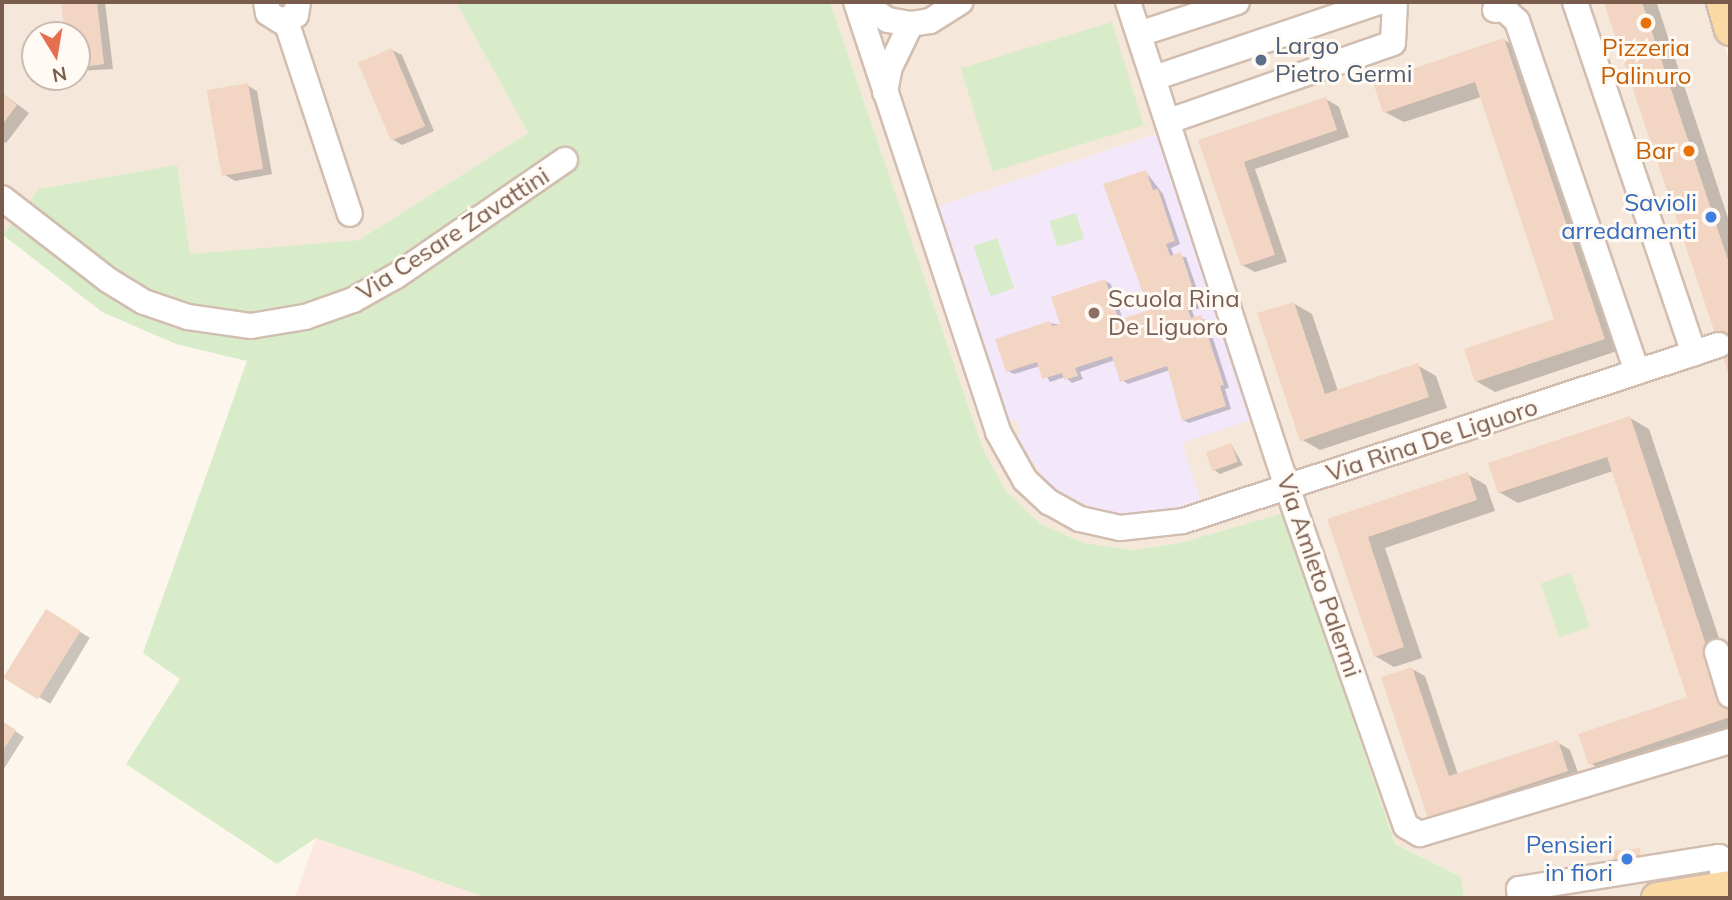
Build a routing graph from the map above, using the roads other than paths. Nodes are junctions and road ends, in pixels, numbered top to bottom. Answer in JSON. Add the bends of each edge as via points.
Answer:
{"nodes":[{"id":1,"x":266,"y":2,"type":"edge"},
{"id":2,"x":856,"y":2,"type":"edge"},
{"id":3,"x":862,"y":2,"type":"edge"},
{"id":4,"x":961,"y":2,"type":"edge"},
{"id":5,"x":1128,"y":2,"type":"edge"},
{"id":6,"x":1237,"y":2,"type":"edge"},
{"id":7,"x":1378,"y":2,"type":"edge"},
{"id":8,"x":1395,"y":2,"type":"edge"},
{"id":9,"x":1575,"y":2,"type":"edge"},
{"id":10,"x":1722,"y":2,"type":"edge"},
{"id":11,"x":1495,"y":10,"type":"dead end"},
{"id":12,"x":292,"y":11,"type":"edge"},
{"id":13,"x":911,"y":24,"type":"junction"},
{"id":14,"x":1730,"y":30,"type":"edge"},
{"id":15,"x":1139,"y":34,"type":"junction"},
{"id":16,"x":1154,"y":78,"type":"junction"},
{"id":17,"x":885,"y":93,"type":"junction"},
{"id":18,"x":1169,"y":121,"type":"junction"},
{"id":19,"x":565,"y":160,"type":"dead end"},
{"id":20,"x":2,"y":198,"type":"edge"},
{"id":21,"x":351,"y":214,"type":"dead end"},
{"id":22,"x":1719,"y":345,"type":"dead end"},
{"id":23,"x":1694,"y":353,"type":"junction"},
{"id":24,"x":1637,"y":372,"type":"junction"},
{"id":25,"x":1287,"y":487,"type":"junction"},
{"id":26,"x":1717,"y":652,"type":"dead end"},
{"id":27,"x":1730,"y":695,"type":"edge"},
{"id":28,"x":1730,"y":741,"type":"edge"},
{"id":29,"x":1728,"y":886,"type":"edge"},
{"id":30,"x":1520,"y":898,"type":"edge"},
{"id":31,"x":1657,"y":898,"type":"edge"}],
"edges":[{"from":1,"to":12,"type":"street","via":[[271,18]]},
{"from":2,"to":17,"type":"street","name":"Via Rina De Liguoro"},
{"from":3,"to":13,"type":"street","via":[[888,20]]},
{"from":4,"to":13,"type":"street","via":[[930,22]]},
{"from":5,"to":15,"type":"street","name":"Via Amleto Palermi"},
{"from":6,"to":15,"type":"street"},
{"from":7,"to":16,"type":"street"},
{"from":8,"to":18,"type":"street","via":[[1393,43]]},
{"from":9,"to":23,"type":"street"},
{"from":10,"to":14,"type":"main road"},
{"from":11,"to":24,"type":"street","via":[[1504,9],[1517,21]]},
{"from":12,"to":21,"type":"street"},
{"from":13,"to":17,"type":"street","via":[[890,67]]},
{"from":15,"to":16,"type":"street","name":"Via Amleto Palermi"},
{"from":16,"to":18,"type":"street","name":"Via Amleto Palermi"},
{"from":17,"to":25,"type":"street","name":"Via Rina De Liguoro","via":[[995,423],[1015,466],[1030,485],[1080,519],[1128,528],[1183,521]]},
{"from":18,"to":25,"type":"street","name":"Via Amleto Palermi"},
{"from":19,"to":20,"type":"street","name":"Via Cesare Zavattini","via":[[374,289],[305,317],[251,327],[188,317],[144,302],[108,280]]},
{"from":22,"to":23,"type":"street","name":"Via Rina De Liguoro"},
{"from":23,"to":24,"type":"street","name":"Via Rina De Liguoro"},
{"from":24,"to":25,"type":"street","name":"Via Rina De Liguoro"},
{"from":25,"to":28,"type":"street","name":"Via Amleto Palermi","via":[[1406,826],[1420,834]]},
{"from":26,"to":27,"type":"street"},
{"from":29,"to":30,"type":"street","via":[[1719,857],[1519,889]]},
{"from":29,"to":31,"type":"main road"}]}
